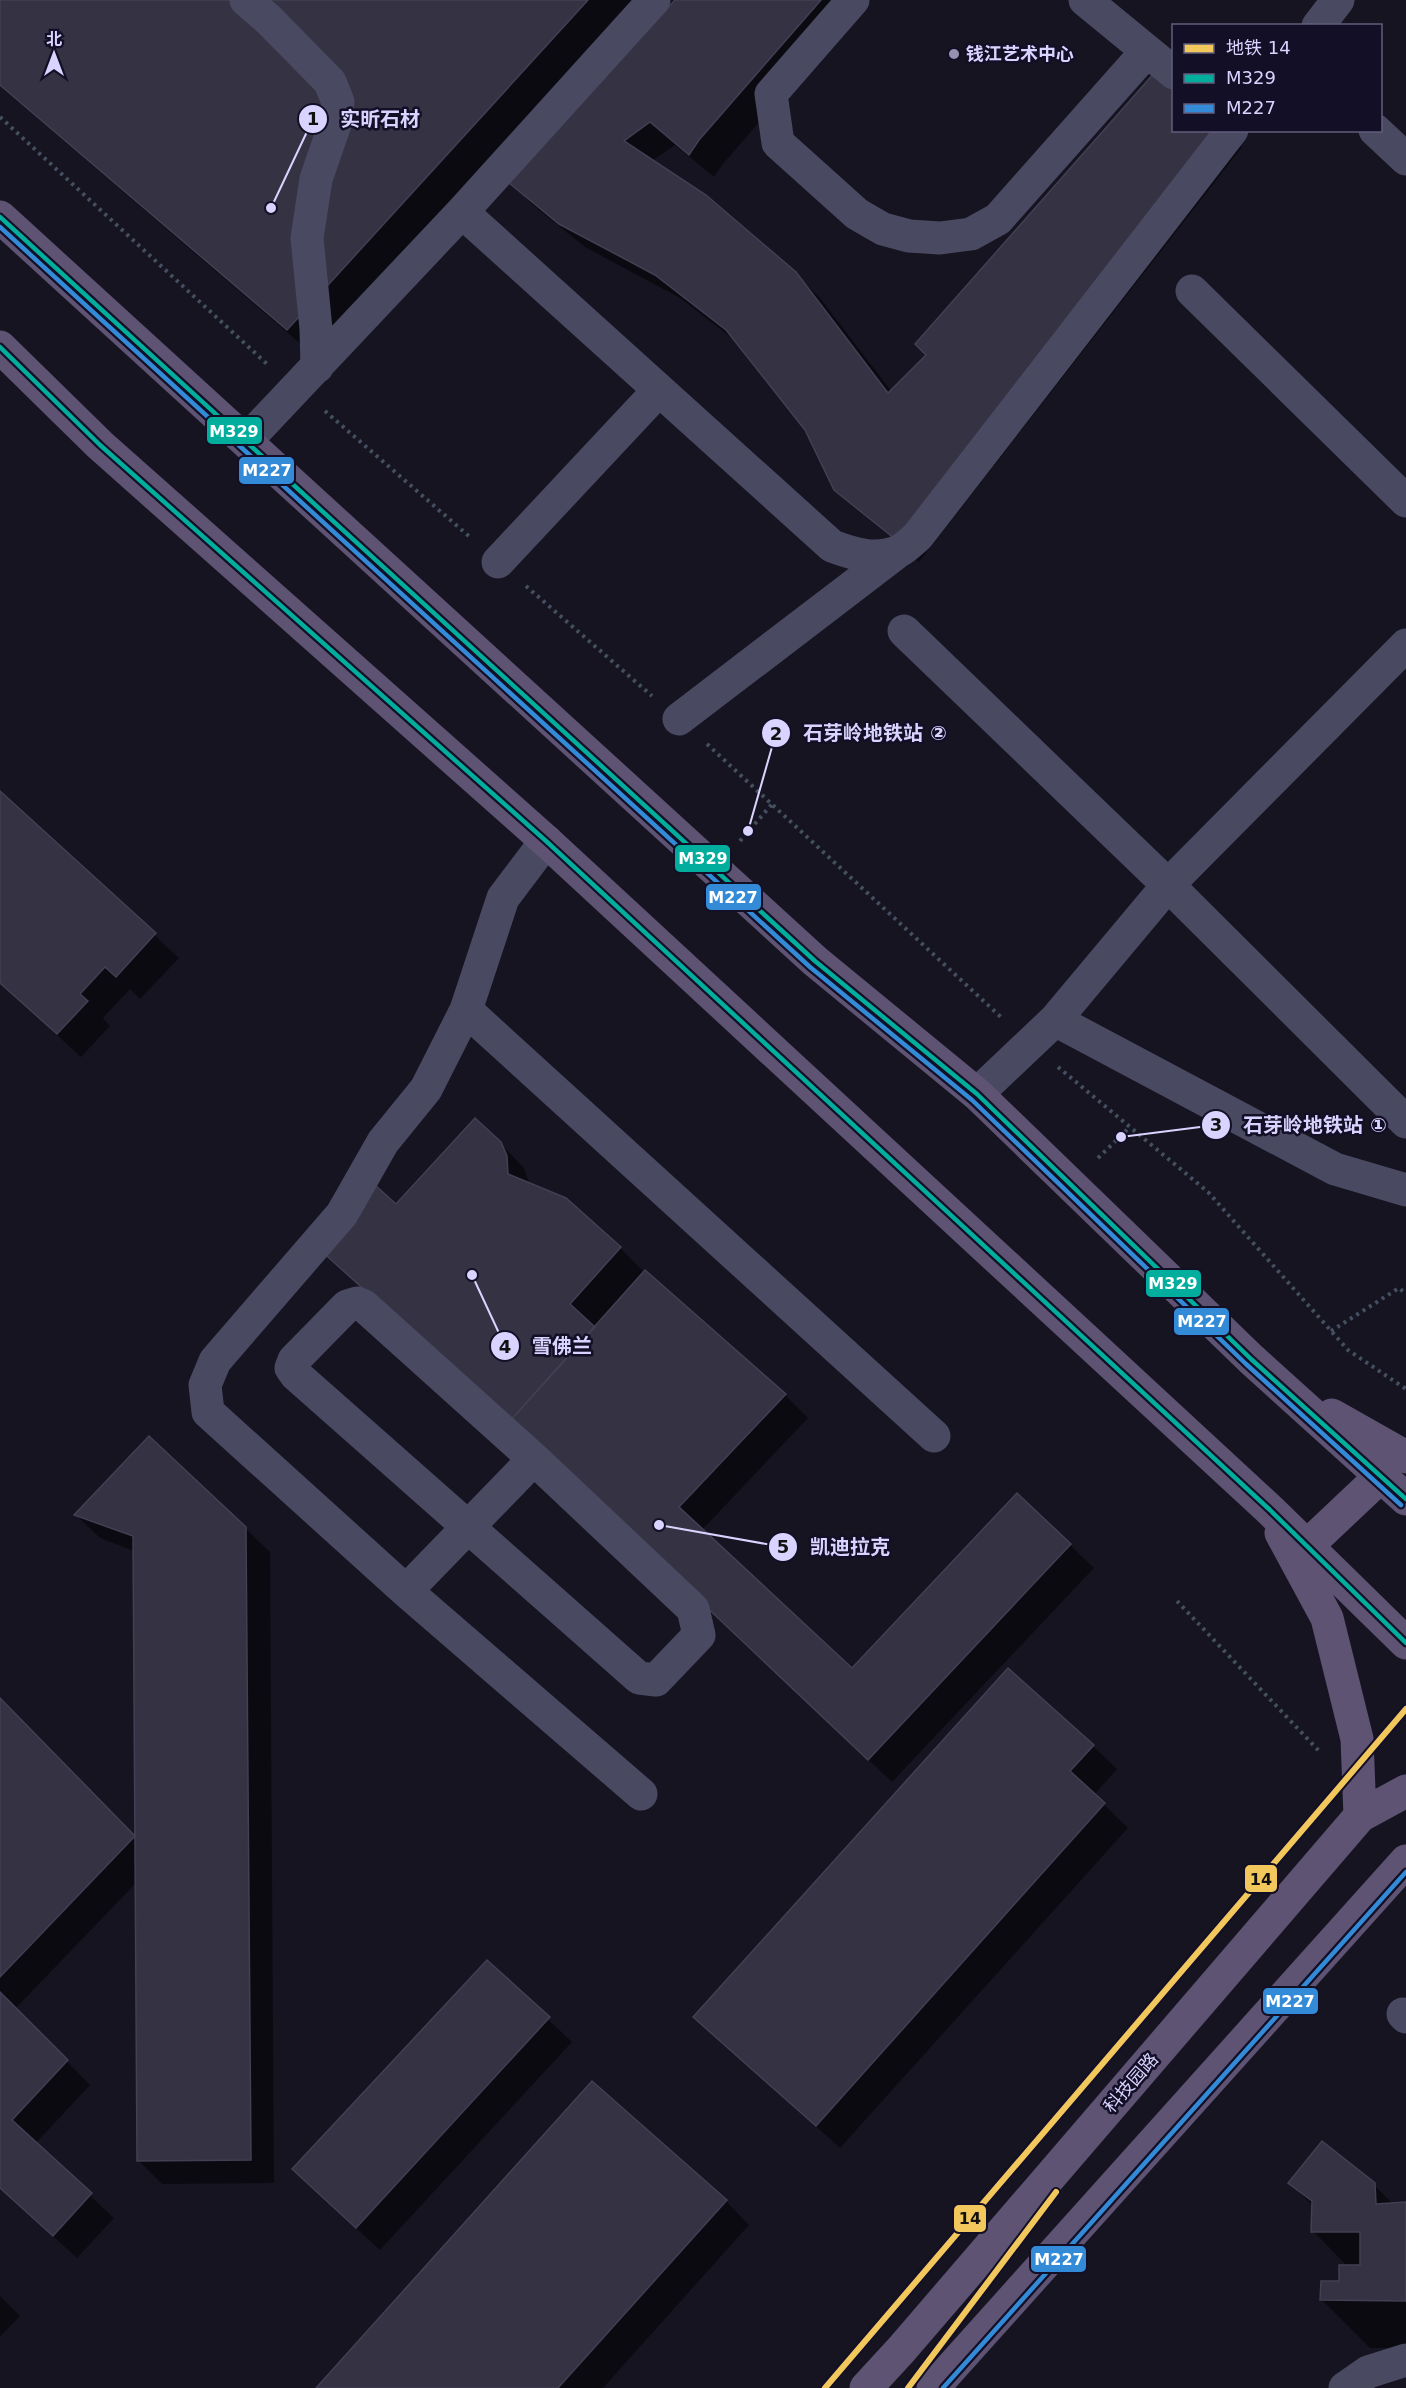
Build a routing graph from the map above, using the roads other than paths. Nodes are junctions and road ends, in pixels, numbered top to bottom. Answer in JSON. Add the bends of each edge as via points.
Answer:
{"nodes":[{"id":1,"x":246,"y":0,"type":"edge"},
{"id":2,"x":654,"y":0,"type":"edge"},
{"id":3,"x":852,"y":0,"type":"edge"},
{"id":4,"x":1086,"y":0,"type":"edge"},
{"id":5,"x":1338,"y":0,"type":"edge"},
{"id":6,"x":1320,"y":24,"type":"edge"},
{"id":7,"x":1147,"y":51,"type":"junction"},
{"id":8,"x":1172,"y":72,"type":"edge"},
{"id":9,"x":1230,"y":132,"type":"edge"},
{"id":10,"x":1377,"y":132,"type":"edge"},
{"id":11,"x":1406,"y":159,"type":"edge"},
{"id":12,"x":462,"y":212,"type":"junction"},
{"id":13,"x":0,"y":217,"type":"edge"},
{"id":14,"x":1192,"y":291,"type":"dead end"},
{"id":15,"x":0,"y":347,"type":"edge"},
{"id":16,"x":317,"y":367,"type":"junction"},
{"id":17,"x":659,"y":390,"type":"junction"},
{"id":18,"x":246,"y":441,"type":"junction"},
{"id":19,"x":1406,"y":501,"type":"edge"},
{"id":20,"x":899,"y":551,"type":"junction"},
{"id":21,"x":498,"y":562,"type":"road end"},
{"id":22,"x":904,"y":631,"type":"dead end"},
{"id":23,"x":1406,"y":645,"type":"edge"},
{"id":24,"x":679,"y":720,"type":"road end"},
{"id":25,"x":546,"y":842,"type":"junction"},
{"id":26,"x":1168,"y":885,"type":"junction"},
{"id":27,"x":466,"y":1010,"type":"junction"},
{"id":28,"x":1055,"y":1020,"type":"junction"},
{"id":29,"x":977,"y":1094,"type":"junction"},
{"id":30,"x":1406,"y":1122,"type":"edge"},
{"id":31,"x":1406,"y":1191,"type":"edge"},
{"id":32,"x":1278,"y":1385,"type":"junction"},
{"id":33,"x":934,"y":1436,"type":"dead end"},
{"id":34,"x":1406,"y":1457,"type":"edge"},
{"id":35,"x":534,"y":1459,"type":"junction"},
{"id":36,"x":1380,"y":1477,"type":"junction"},
{"id":37,"x":1406,"y":1499,"type":"edge"},
{"id":38,"x":1270,"y":1510,"type":"junction"},
{"id":39,"x":468,"y":1527,"type":"junction"},
{"id":40,"x":1307,"y":1546,"type":"junction"},
{"id":41,"x":406,"y":1591,"type":"junction"},
{"id":42,"x":1406,"y":1643,"type":"edge"},
{"id":43,"x":1406,"y":1791,"type":"edge"},
{"id":44,"x":641,"y":1794,"type":"dead end"},
{"id":45,"x":1360,"y":1816,"type":"junction"},
{"id":46,"x":1406,"y":1861,"type":"edge"},
{"id":47,"x":1406,"y":2360,"type":"edge"},
{"id":48,"x":866,"y":2388,"type":"edge"},
{"id":49,"x":933,"y":2388,"type":"edge"},
{"id":50,"x":1345,"y":2388,"type":"edge"}],
"edges":[{"from":1,"to":16,"type":"lane","via":[[330,82],[338,102],[335,124],[316,179],[307,238]]},
{"from":2,"to":12,"type":"lane"},
{"from":3,"to":7,"type":"lane","via":[[771,94],[778,143],[857,214],[883,229],[909,236],[971,234],[998,219]]},
{"from":4,"to":7,"type":"lane"},
{"from":5,"to":6,"type":"lane"},
{"from":7,"to":8,"type":"lane"},
{"from":9,"to":20,"type":"lane","via":[[918,536]]},
{"from":10,"to":11,"type":"lane"},
{"from":12,"to":16,"type":"lane"},
{"from":12,"to":17,"type":"lane"},
{"from":13,"to":18,"type":"main road"},
{"from":14,"to":19,"type":"lane"},
{"from":15,"to":25,"type":"main road","via":[[100,446]]},
{"from":16,"to":18,"type":"lane"},
{"from":17,"to":20,"type":"lane","via":[[832,546],[852,554],[877,556]]},
{"from":17,"to":21,"type":"lane"},
{"from":18,"to":29,"type":"main road","via":[[815,961]]},
{"from":20,"to":24,"type":"lane"},
{"from":22,"to":26,"type":"lane"},
{"from":23,"to":26,"type":"lane"},
{"from":25,"to":27,"type":"lane","via":[[503,898]]},
{"from":25,"to":38,"type":"main road"},
{"from":26,"to":28,"type":"lane"},
{"from":26,"to":30,"type":"lane"},
{"from":27,"to":33,"type":"lane"},
{"from":27,"to":41,"type":"lane","via":[[426,1089],[383,1142],[342,1214],[215,1361],[205,1385],[208,1412]]},
{"from":28,"to":29,"type":"lane"},
{"from":28,"to":31,"type":"lane","via":[[1335,1169]]},
{"from":29,"to":32,"type":"main road"},
{"from":32,"to":34,"type":"main road"},
{"from":32,"to":36,"type":"main road"},
{"from":35,"to":39,"type":"lane"},
{"from":35,"to":39,"type":"lane","via":[[693,1609],[699,1635],[677,1659],[656,1680],[639,1678]]},
{"from":35,"to":39,"type":"lane","via":[[364,1306],[347,1306],[301,1352],[291,1368],[296,1375]]},
{"from":36,"to":37,"type":"main road"},
{"from":36,"to":40,"type":"main road"},
{"from":38,"to":40,"type":"main road"},
{"from":38,"to":45,"type":"main road","via":[[1327,1618],[1357,1739]]},
{"from":39,"to":41,"type":"lane"},
{"from":40,"to":42,"type":"main road"},
{"from":41,"to":44,"type":"lane"},
{"from":43,"to":45,"type":"main road","name":"科技园路"},
{"from":45,"to":48,"type":"main road","name":"科技园路"},
{"from":46,"to":49,"type":"main road"},
{"from":47,"to":50,"type":"lane","via":[[1368,2372]]}]}
